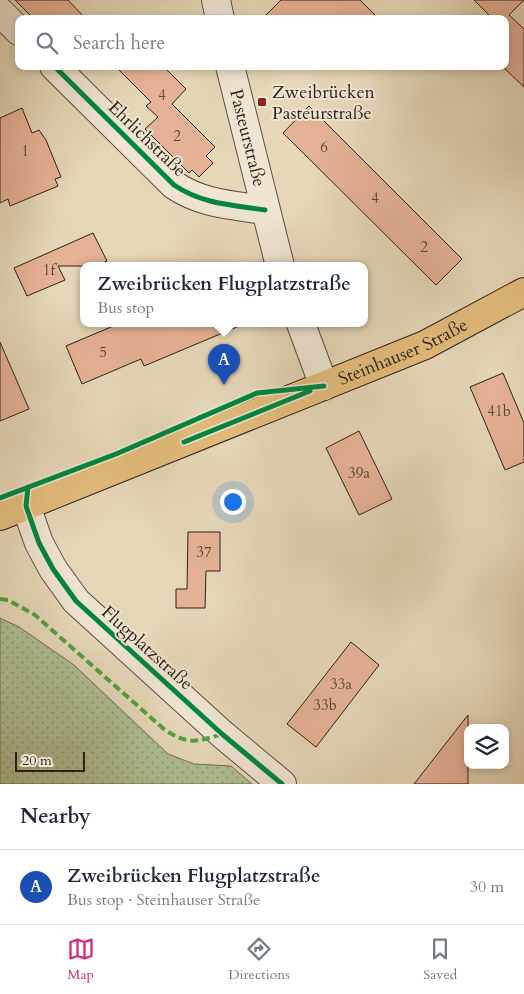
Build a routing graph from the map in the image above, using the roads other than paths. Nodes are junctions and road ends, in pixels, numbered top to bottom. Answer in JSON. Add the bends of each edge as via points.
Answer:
{"nodes":[{"id":1,"x":216,"y":0,"type":"edge"},
{"id":2,"x":0,"y":12,"type":"edge"},
{"id":3,"x":219,"y":15,"type":"edge"},
{"id":4,"x":15,"y":27,"type":"edge"},
{"id":5,"x":58,"y":70,"type":"edge"},
{"id":6,"x":231,"y":70,"type":"edge"},
{"id":7,"x":265,"y":210,"type":"junction"},
{"id":8,"x":279,"y":262,"type":"edge"},
{"id":9,"x":523,"y":294,"type":"edge"},
{"id":10,"x":302,"y":327,"type":"edge"},
{"id":11,"x":324,"y":386,"type":"junction"},
{"id":12,"x":26,"y":506,"type":"junction"},
{"id":13,"x":0,"y":516,"type":"edge"},
{"id":14,"x":282,"y":784,"type":"edge"}],
"edges":[{"from":1,"to":3,"type":"street"},
{"from":2,"to":4,"type":"street"},
{"from":5,"to":7,"type":"street","name":"Ehrlichstraße","via":[[174,185],[206,202]]},
{"from":6,"to":7,"type":"street","name":"Pasteurstraße"},
{"from":7,"to":8,"type":"street","name":"Pasteurstraße"},
{"from":9,"to":11,"type":"main road","name":"Steinhauser Straße","via":[[425,345]]},
{"from":10,"to":11,"type":"street"},
{"from":11,"to":12,"type":"main road","name":"Steinhauser Straße"},
{"from":12,"to":13,"type":"main road","name":"Steinhauser Straße"},
{"from":12,"to":14,"type":"street","name":"Flugplatzstraße","via":[[39,543],[76,601]]}]}
